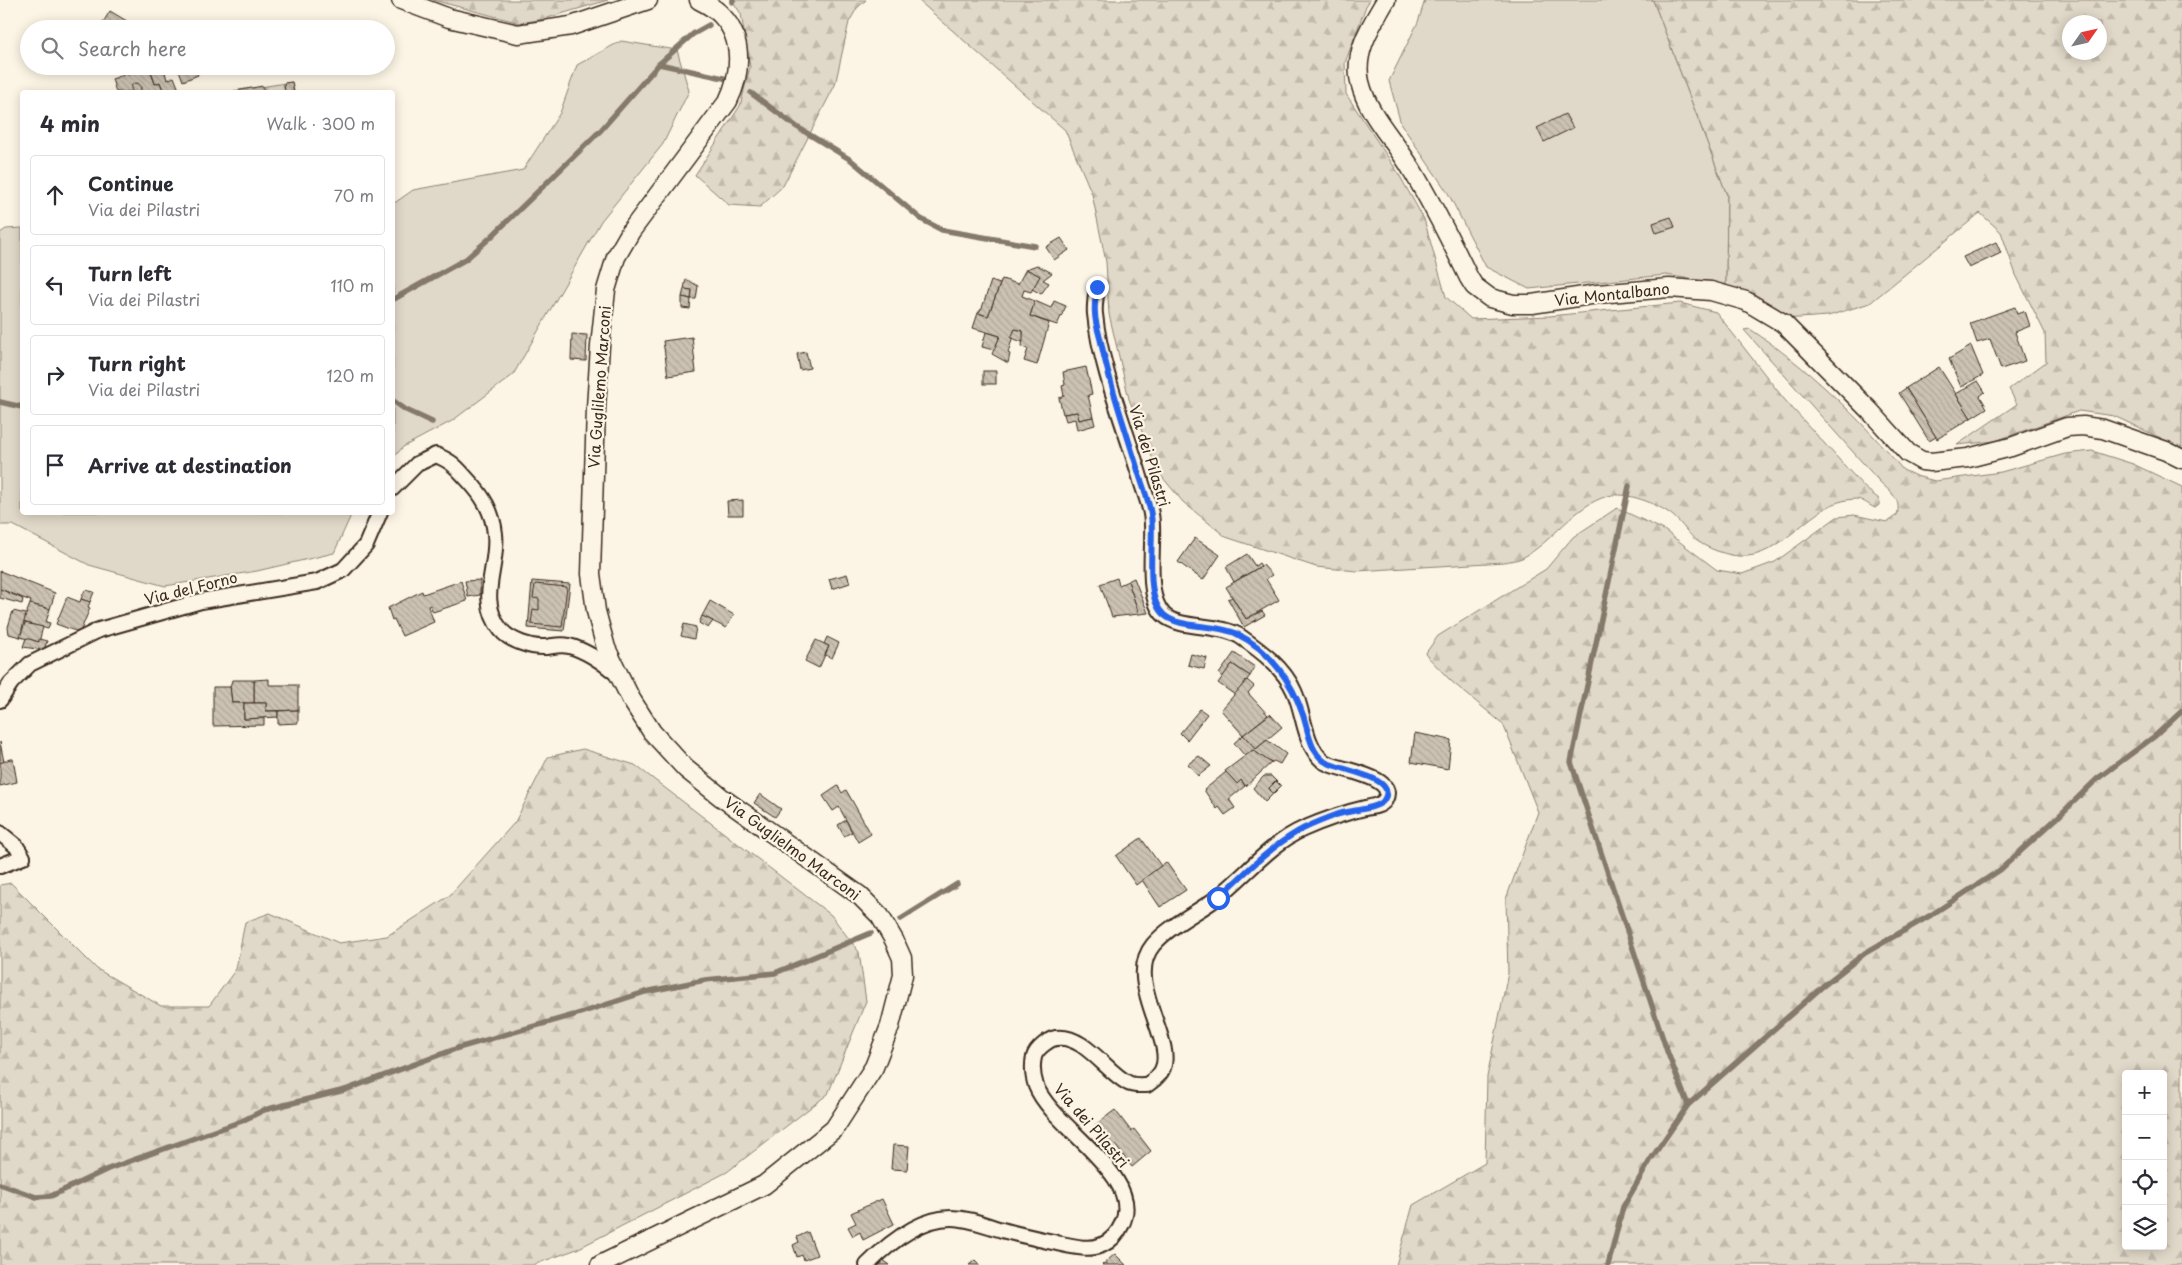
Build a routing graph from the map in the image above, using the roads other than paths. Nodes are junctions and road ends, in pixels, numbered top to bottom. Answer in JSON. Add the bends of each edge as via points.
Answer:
{"nodes":[{"id":1,"x":401,"y":0,"type":"edge"},
{"id":2,"x":648,"y":0,"type":"edge"},
{"id":3,"x":699,"y":0,"type":"edge"},
{"id":4,"x":1386,"y":0,"type":"edge"},
{"id":5,"x":1097,"y":287,"type":"dead end"},
{"id":6,"x":2182,"y":459,"type":"edge"},
{"id":7,"x":395,"y":486,"type":"edge"},
{"id":8,"x":379,"y":515,"type":"edge"},
{"id":9,"x":619,"y":675,"type":"junction"},
{"id":10,"x":0,"y":700,"type":"edge"},
{"id":11,"x":644,"y":719,"type":"joint"},
{"id":12,"x":0,"y":833,"type":"edge"},
{"id":13,"x":0,"y":866,"type":"edge"},
{"id":14,"x":600,"y":1265,"type":"edge"},
{"id":15,"x":867,"y":1265,"type":"edge"}],
"edges":[{"from":1,"to":2,"type":"street","via":[[449,18],[518,34],[571,26]]},
{"from":3,"to":9,"type":"street","name":"Via Guglilemo Marconi","via":[[722,16],[732,32],[738,50],[736,86],[616,257],[606,290],[596,408],[591,574],[606,648]]},
{"from":4,"to":6,"type":"street","name":"Via Montalbano","via":[[1364,39],[1360,80],[1376,119],[1412,169],[1469,278],[1490,298],[1512,304],[1532,304],[1669,288],[1711,291],[1746,300],[1783,323],[1908,453],[1922,461],[1968,458],[2067,427],[2083,426],[2103,429]]},
{"from":5,"to":15,"type":"street","name":"Via dei Pilastri","via":[[1095,313],[1107,372],[1151,514],[1152,573],[1155,601],[1161,612],[1174,622],[1237,634],[1260,650],[1293,689],[1311,742],[1323,761],[1373,778],[1384,785],[1386,792],[1379,805],[1341,813],[1298,831],[1218,898],[1166,932],[1152,946],[1145,957],[1145,990],[1166,1059],[1162,1070],[1147,1086],[1129,1084],[1072,1039],[1056,1038],[1035,1054],[1032,1069],[1036,1087],[1048,1105],[1121,1186],[1125,1219],[1110,1241],[1100,1246],[1076,1248],[976,1221],[950,1218],[926,1223],[903,1235]]},
{"from":7,"to":9,"type":"street","via":[[418,464],[436,455],[451,461],[488,506],[495,535],[491,614],[502,632],[527,645],[569,646],[598,659]]},
{"from":8,"to":10,"type":"street","name":"Via del Forno","via":[[366,544],[343,570],[317,582],[201,601],[99,630],[30,664]]},
{"from":9,"to":11,"type":"street","name":"Via Guglilemo Marconi"},
{"from":11,"to":14,"type":"street","name":"Via Guglielmo Marconi","via":[[686,769],[859,895],[880,916],[894,940],[902,958],[903,976],[890,1026],[874,1067],[834,1129],[764,1185]]},
{"from":12,"to":13,"type":"street","via":[[16,846],[23,857]]}]}
